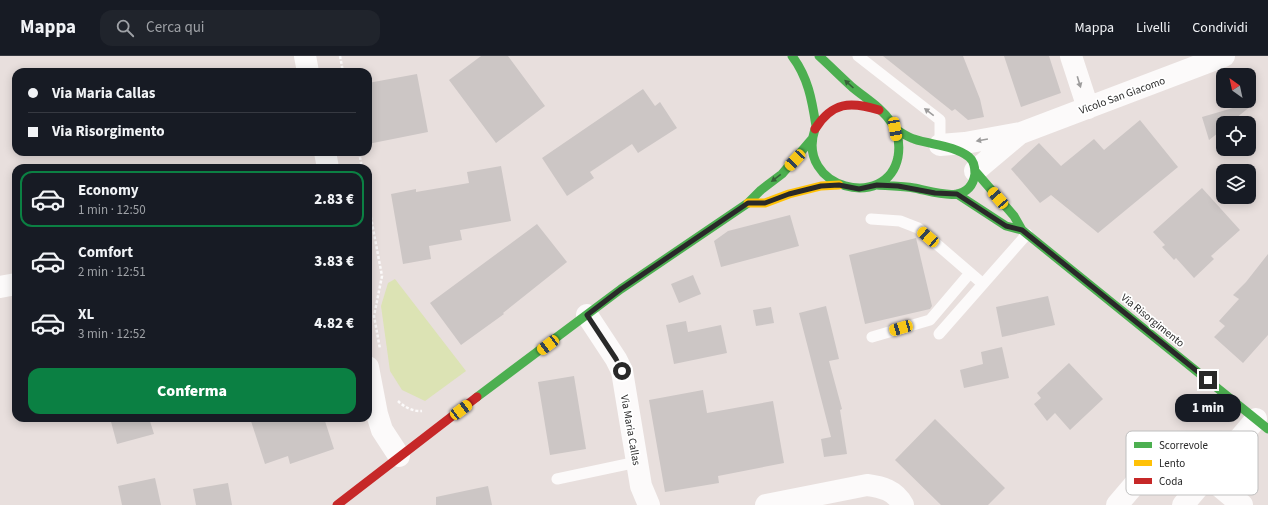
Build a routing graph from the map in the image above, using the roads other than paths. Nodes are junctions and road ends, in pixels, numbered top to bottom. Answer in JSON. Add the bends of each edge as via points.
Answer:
{"nodes":[{"id":1,"x":305,"y":56,"type":"edge"},
{"id":2,"x":792,"y":56,"type":"edge"},
{"id":3,"x":818,"y":56,"type":"edge"},
{"id":4,"x":858,"y":56,"type":"edge"},
{"id":5,"x":1071,"y":56,"type":"edge"},
{"id":6,"x":1224,"y":56,"type":"edge"},
{"id":7,"x":307,"y":68,"type":"edge"},
{"id":8,"x":1088,"y":108,"type":"junction"},
{"id":9,"x":879,"y":110,"type":"junction"},
{"id":10,"x":816,"y":126,"type":"junction"},
{"id":11,"x":895,"y":129,"type":"junction"},
{"id":12,"x":1021,"y":133,"type":"junction"},
{"id":13,"x":812,"y":139,"type":"junction"},
{"id":14,"x":940,"y":146,"type":"junction"},
{"id":15,"x":975,"y":171,"type":"junction"},
{"id":16,"x":839,"y":185,"type":"junction"},
{"id":17,"x":877,"y":185,"type":"junction"},
{"id":18,"x":957,"y":194,"type":"junction"},
{"id":19,"x":748,"y":203,"type":"junction"},
{"id":20,"x":871,"y":219,"type":"dead end"},
{"id":21,"x":1025,"y":232,"type":"junction"},
{"id":22,"x":970,"y":273,"type":"junction"},
{"id":23,"x":982,"y":284,"type":"junction"},
{"id":24,"x":12,"y":285,"type":"edge"},
{"id":25,"x":0,"y":287,"type":"edge"},
{"id":26,"x":587,"y":315,"type":"junction"},
{"id":27,"x":939,"y":334,"type":"dead end"},
{"id":28,"x":872,"y":337,"type":"dead end"},
{"id":29,"x":374,"y":360,"type":"edge"},
{"id":30,"x":1262,"y":424,"type":"edge"},
{"id":31,"x":1255,"y":431,"type":"edge"},
{"id":32,"x":399,"y":456,"type":"junction"},
{"id":33,"x":637,"y":462,"type":"junction"},
{"id":34,"x":557,"y":479,"type":"dead end"},
{"id":35,"x":1126,"y":494,"type":"edge"},
{"id":36,"x":1192,"y":495,"type":"edge"},
{"id":37,"x":1230,"y":495,"type":"edge"},
{"id":38,"x":337,"y":505,"type":"edge"},
{"id":39,"x":649,"y":505,"type":"edge"},
{"id":40,"x":766,"y":505,"type":"edge"},
{"id":41,"x":903,"y":505,"type":"edge"},
{"id":42,"x":1117,"y":505,"type":"edge"},
{"id":43,"x":1183,"y":505,"type":"edge"},
{"id":44,"x":1242,"y":505,"type":"edge"}],
"edges":[{"from":1,"to":7,"type":"street"},
{"from":2,"to":10,"type":"main road","via":[[800,65],[808,82]]},
{"from":9,"to":3,"type":"main road","one_way":true},
{"from":14,"to":4,"type":"lane","one_way":true,"via":[[940,120]]},
{"from":5,"to":8,"type":"street","one_way":true},
{"from":6,"to":8,"type":"street","name":"Vicolo San Giacomo"},
{"from":8,"to":12,"type":"street","name":"Vicolo San Giacomo"},
{"from":9,"to":10,"type":"main road","via":[[862,104],[843,105],[827,114]]},
{"from":9,"to":11,"type":"main road"},
{"from":10,"to":13,"type":"main road"},
{"from":11,"to":14,"type":"main road","name":"Via Risorgimento","via":[[910,138]]},
{"from":11,"to":17,"type":"main road","via":[[898,158],[891,172]]},
{"from":12,"to":14,"type":"street","name":"Vicolo San Giacomo","one_way":true},
{"from":12,"to":15,"type":"street","name":"Vicolo San Giacomo"},
{"from":13,"to":16,"type":"main road","via":[[812,151],[817,166],[827,178]]},
{"from":13,"to":19,"type":"main road","one_way":true,"via":[[782,174]]},
{"from":14,"to":15,"type":"main road","name":"Via Risorgimento","via":[[967,156],[973,162]]},
{"from":15,"to":18,"type":"main road","via":[[975,178],[969,188]]},
{"from":15,"to":21,"type":"main road","name":"Via Risorgimento"},
{"from":16,"to":17,"type":"main road","via":[[859,189]]},
{"from":16,"to":19,"type":"main road","via":[[821,186],[765,203]]},
{"from":17,"to":18,"type":"main road","via":[[914,188],[947,195]]},
{"from":18,"to":21,"type":"main road","name":"Via Risorgimento","via":[[1006,226]]},
{"from":19,"to":26,"type":"main road"},
{"from":20,"to":22,"type":"lane","via":[[900,221],[918,228]]},
{"from":21,"to":23,"type":"lane"},
{"from":21,"to":30,"type":"main road","name":"Via Risorgimento"},
{"from":22,"to":23,"type":"lane"},
{"from":22,"to":28,"type":"lane","via":[[930,320]]},
{"from":23,"to":27,"type":"lane"},
{"from":24,"to":25,"type":"street"},
{"from":26,"to":32,"type":"main road"},
{"from":26,"to":33,"type":"street","name":"Via Maria Callas","via":[[622,371]]},
{"from":29,"to":32,"type":"street","via":[[377,414],[382,430]]},
{"from":30,"to":31,"type":"street"},
{"from":32,"to":38,"type":"main road"},
{"from":33,"to":34,"type":"lane"},
{"from":33,"to":39,"type":"street","name":"Via Maria Callas","via":[[641,486]]},
{"from":35,"to":42,"type":"street"},
{"from":36,"to":43,"type":"street"},
{"from":37,"to":44,"type":"street"},
{"from":40,"to":41,"type":"street","via":[[867,485],[883,487],[894,494]]}]}
